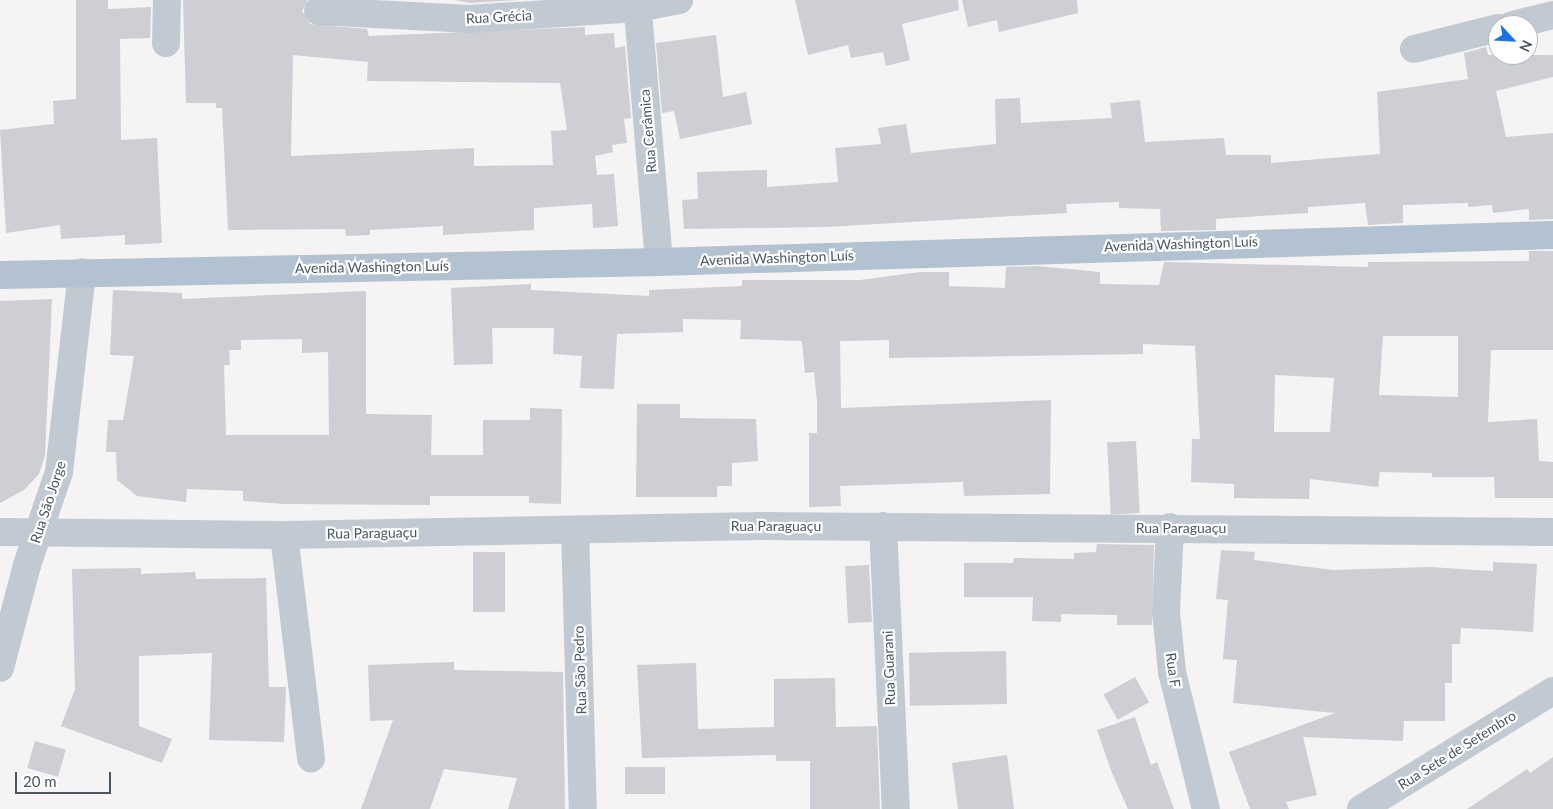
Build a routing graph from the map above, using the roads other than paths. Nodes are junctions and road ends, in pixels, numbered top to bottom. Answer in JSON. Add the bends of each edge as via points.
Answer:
{"nodes":[{"id":1,"x":167,"y":0,"type":"edge"},
{"id":2,"x":679,"y":0,"type":"edge"},
{"id":3,"x":637,"y":4,"type":"edge"},
{"id":4,"x":318,"y":11,"type":"dead end"},
{"id":5,"x":1553,"y":15,"type":"edge"},
{"id":6,"x":1538,"y":19,"type":"edge"},
{"id":7,"x":1488,"y":30,"type":"edge"},
{"id":8,"x":166,"y":43,"type":"dead end"},
{"id":9,"x":1414,"y":49,"type":"dead end"},
{"id":10,"x":1553,"y":235,"type":"edge"},
{"id":11,"x":659,"y":262,"type":"junction"},
{"id":12,"x":82,"y":272,"type":"junction"},
{"id":13,"x":0,"y":275,"type":"edge"},
{"id":14,"x":883,"y":526,"type":"junction"},
{"id":15,"x":1170,"y":528,"type":"junction"},
{"id":16,"x":575,"y":530,"type":"junction"},
{"id":17,"x":39,"y":531,"type":"junction"},
{"id":18,"x":0,"y":532,"type":"edge"},
{"id":19,"x":1553,"y":532,"type":"edge"},
{"id":20,"x":284,"y":535,"type":"junction"},
{"id":21,"x":0,"y":668,"type":"edge"},
{"id":22,"x":1553,"y":691,"type":"edge"},
{"id":23,"x":311,"y":758,"type":"dead end"},
{"id":24,"x":583,"y":809,"type":"edge"},
{"id":25,"x":896,"y":809,"type":"edge"},
{"id":26,"x":1206,"y":809,"type":"edge"},
{"id":27,"x":1361,"y":809,"type":"edge"}],
"edges":[{"from":1,"to":8,"type":"street"},
{"from":2,"to":3,"type":"street","name":"Rua Grécia"},
{"from":3,"to":4,"type":"street","name":"Rua Grécia","via":[[470,19]]},
{"from":3,"to":11,"type":"street","name":"Rua Cerâmica"},
{"from":5,"to":6,"type":"street"},
{"from":7,"to":9,"type":"street"},
{"from":10,"to":11,"type":"main road","name":"Avenida Washington Luís"},
{"from":11,"to":12,"type":"main road","name":"Avenida Washington Luís"},
{"from":12,"to":13,"type":"main road","name":"Avenida Washington Luís"},
{"from":12,"to":17,"type":"street","name":"Rua São Jorge","via":[[67,433],[59,472]]},
{"from":14,"to":15,"type":"street","name":"Rua Paraguaçu"},
{"from":14,"to":16,"type":"street","name":"Rua Paraguaçu"},
{"from":14,"to":25,"type":"street","name":"Rua Guarani"},
{"from":15,"to":19,"type":"street","name":"Rua Paraguaçu"},
{"from":15,"to":26,"type":"street","name":"Rua F","via":[[1166,612],[1172,672]]},
{"from":16,"to":20,"type":"street","name":"Rua Paraguaçu"},
{"from":16,"to":24,"type":"street","name":"Rua São Pedro"},
{"from":17,"to":18,"type":"street","name":"Rua Paraguaçu"},
{"from":17,"to":20,"type":"street","name":"Rua Paraguaçu"},
{"from":17,"to":21,"type":"street","name":"Rua São Jorge"},
{"from":20,"to":23,"type":"street"},
{"from":22,"to":27,"type":"street","name":"Rua Sete de Setembro"}]}
